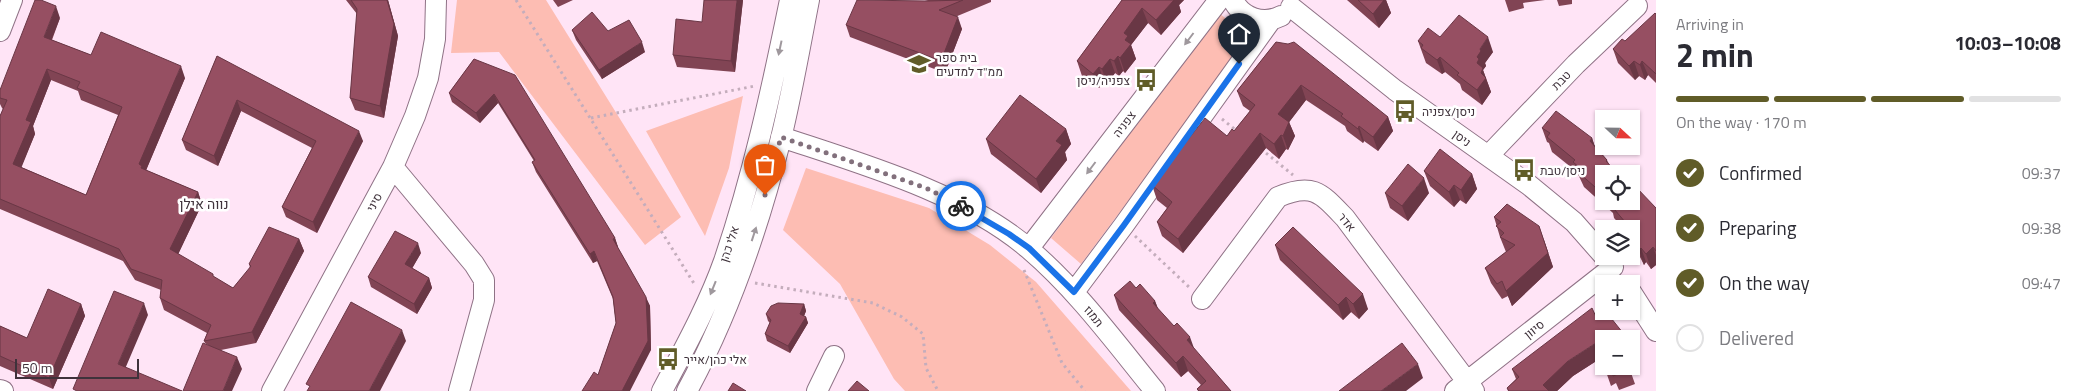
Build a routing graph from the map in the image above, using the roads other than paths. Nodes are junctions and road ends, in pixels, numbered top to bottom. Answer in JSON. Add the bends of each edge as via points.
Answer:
{"nodes":[{"id":1,"x":12,"y":0,"type":"edge"},
{"id":2,"x":436,"y":0,"type":"edge"},
{"id":3,"x":790,"y":0,"type":"edge"},
{"id":4,"x":809,"y":0,"type":"edge"},
{"id":5,"x":1219,"y":0,"type":"edge"},
{"id":6,"x":1233,"y":0,"type":"edge"},
{"id":7,"x":1293,"y":4,"type":"edge"},
{"id":8,"x":1636,"y":6,"type":"dead end"},
{"id":9,"x":1272,"y":20,"type":"junction"},
{"id":10,"x":0,"y":31,"type":"edge"},
{"id":11,"x":781,"y":137,"type":"junction"},
{"id":12,"x":1488,"y":156,"type":"junction"},
{"id":13,"x":393,"y":167,"type":"junction"},
{"id":14,"x":1595,"y":246,"type":"edge"},
{"id":15,"x":1025,"y":255,"type":"junction"},
{"id":16,"x":1601,"y":265,"type":"edge"},
{"id":17,"x":1074,"y":292,"type":"junction"},
{"id":18,"x":1202,"y":299,"type":"road end"},
{"id":19,"x":1640,"y":306,"type":"edge"},
{"id":20,"x":1656,"y":331,"type":"edge"},
{"id":21,"x":834,"y":356,"type":"dead end"},
{"id":22,"x":1465,"y":388,"type":"edge"},
{"id":23,"x":272,"y":391,"type":"edge"},
{"id":24,"x":459,"y":391,"type":"edge"},
{"id":25,"x":662,"y":391,"type":"edge"},
{"id":26,"x":687,"y":391,"type":"edge"},
{"id":27,"x":817,"y":391,"type":"edge"},
{"id":28,"x":1155,"y":391,"type":"edge"}],
"edges":[{"from":1,"to":10,"type":"street"},
{"from":2,"to":13,"type":"street","name":"סיני","via":[[435,39],[428,78]]},
{"from":3,"to":25,"type":"street","name":"אלי כהן","one_way":true,"via":[[773,82],[724,262]]},
{"from":4,"to":11,"type":"street","name":"אלי כהן"},
{"from":5,"to":15,"type":"street","name":"צפניה","one_way":true},
{"from":6,"to":9,"type":"street","via":[[1246,15]]},
{"from":7,"to":9,"type":"street","via":[[1286,13]]},
{"from":7,"to":12,"type":"street","name":"ניסן","via":[[1395,90]]},
{"from":8,"to":12,"type":"street","name":"טבת"},
{"from":9,"to":17,"type":"street"},
{"from":11,"to":15,"type":"street","name":"תמוז","via":[[926,188],[980,216]]},
{"from":26,"to":11,"type":"street","name":"אלי כהן","one_way":true,"via":[[737,280]]},
{"from":12,"to":14,"type":"street","name":"ניסן","via":[[1574,222]]},
{"from":13,"to":23,"type":"street","name":"סיני"},
{"from":13,"to":24,"type":"street","via":[[484,280],[484,300]]},
{"from":15,"to":17,"type":"street","name":"תמוז"},
{"from":16,"to":22,"type":"street","name":"סיוון"},
{"from":17,"to":28,"type":"street","name":"תמוז"},
{"from":18,"to":22,"type":"street","name":"אדר","via":[[1278,197],[1294,190],[1314,190],[1345,218]]},
{"from":19,"to":20,"type":"street"},
{"from":21,"to":27,"type":"street"}]}
